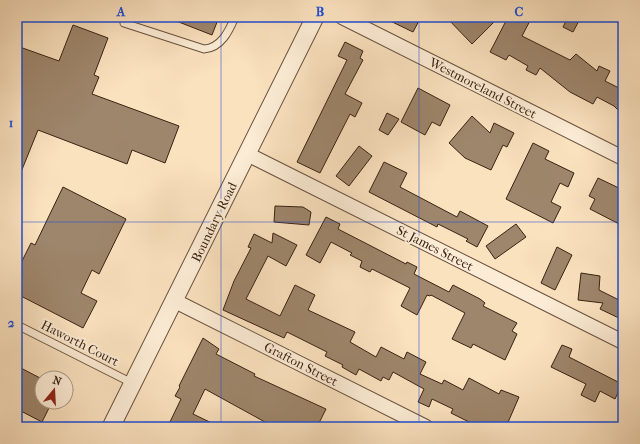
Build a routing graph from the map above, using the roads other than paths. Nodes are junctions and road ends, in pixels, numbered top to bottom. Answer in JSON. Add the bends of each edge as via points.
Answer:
{"nodes":[{"id":1,"x":235,"y":17,"type":"edge"},
{"id":2,"x":315,"y":17,"type":"edge"},
{"id":3,"x":342,"y":17,"type":"edge"},
{"id":4,"x":124,"y":23,"type":"dead end"},
{"id":5,"x":247,"y":154,"type":"junction"},
{"id":6,"x":623,"y":158,"type":"edge"},
{"id":7,"x":175,"y":301,"type":"junction"},
{"id":8,"x":17,"y":325,"type":"edge"},
{"id":9,"x":623,"y":342,"type":"edge"},
{"id":10,"x":132,"y":383,"type":"junction"},
{"id":11,"x":111,"y":427,"type":"edge"},
{"id":12,"x":426,"y":427,"type":"edge"}],
"edges":[{"from":1,"to":4,"type":"lane","via":[[220,42],[210,49]]},
{"from":2,"to":5,"type":"street","name":"Boundary Road"},
{"from":3,"to":6,"type":"street","name":"Westmoreland Street"},
{"from":5,"to":7,"type":"street","name":"Boundary Road"},
{"from":5,"to":9,"type":"street","name":"St James Street"},
{"from":7,"to":10,"type":"street","name":"Boundary Road"},
{"from":7,"to":12,"type":"street","name":"Grafton Street"},
{"from":8,"to":10,"type":"lane","name":"Haworth Court"},
{"from":10,"to":11,"type":"street","name":"Boundary Road"}]}
